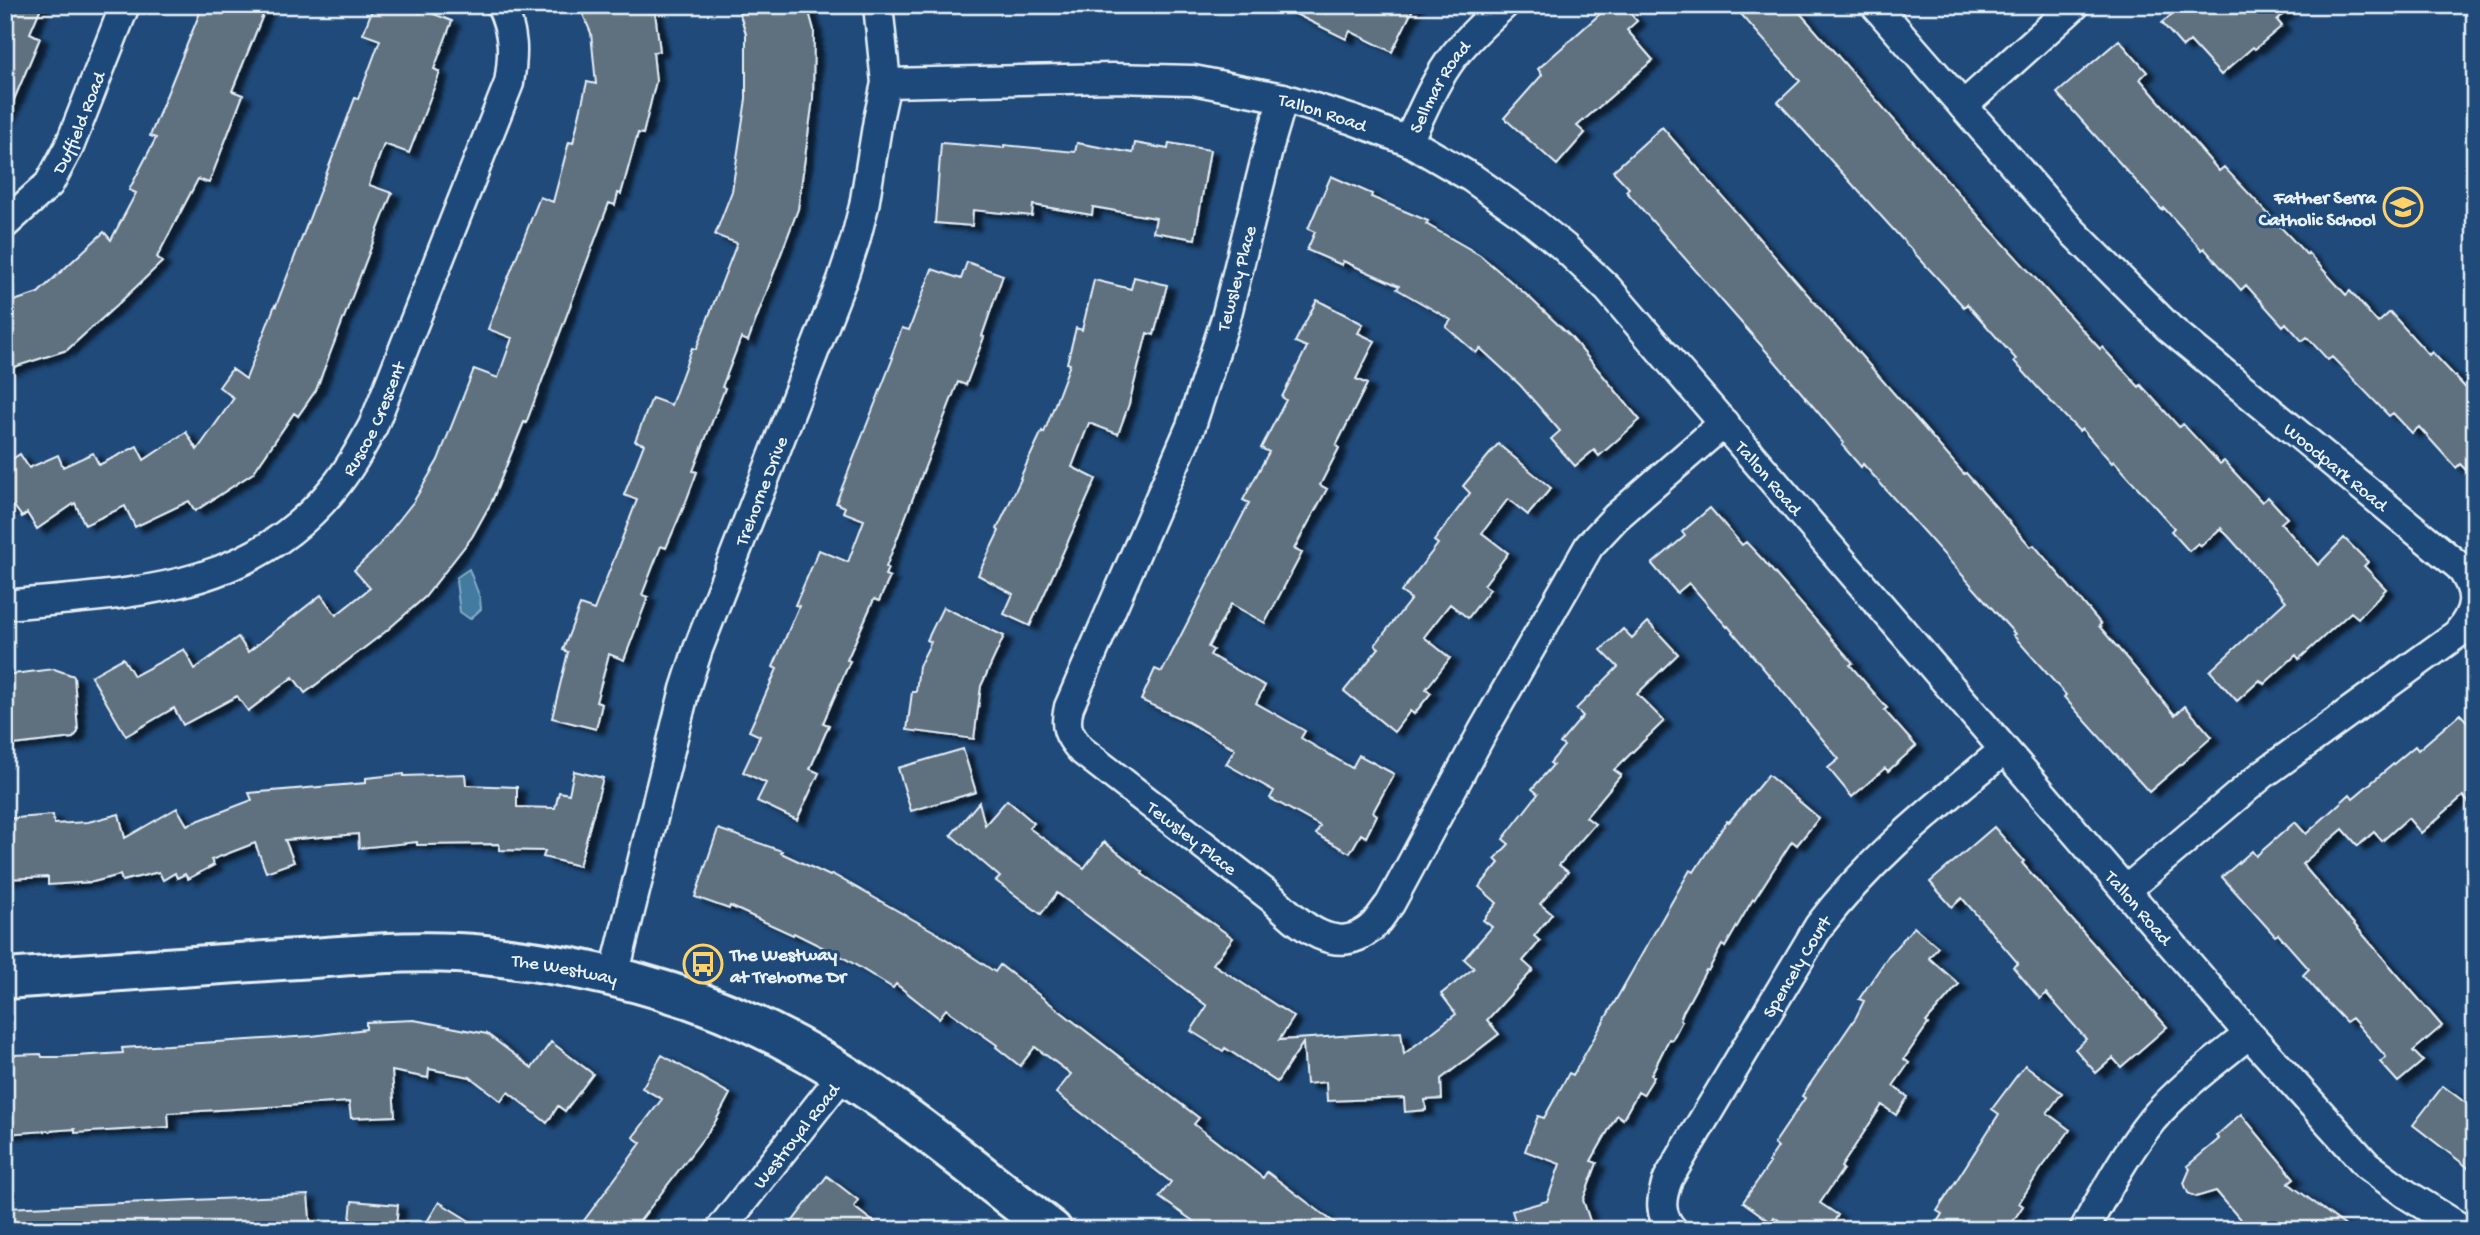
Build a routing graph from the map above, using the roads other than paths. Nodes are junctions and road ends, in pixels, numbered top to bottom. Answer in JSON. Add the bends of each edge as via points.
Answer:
{"nodes":[{"id":1,"x":125,"y":5,"type":"edge"},
{"id":2,"x":501,"y":5,"type":"edge"},
{"id":3,"x":878,"y":5,"type":"edge"},
{"id":4,"x":1504,"y":5,"type":"edge"},
{"id":5,"x":1875,"y":5,"type":"edge"},
{"id":6,"x":2075,"y":5,"type":"edge"},
{"id":7,"x":887,"y":83,"type":"junction"},
{"id":8,"x":1283,"y":98,"type":"junction"},
{"id":9,"x":1963,"y":106,"type":"junction"},
{"id":10,"x":1408,"y":141,"type":"junction"},
{"id":11,"x":5,"y":224,"type":"edge"},
{"id":12,"x":1724,"y":424,"type":"junction"},
{"id":13,"x":5,"y":606,"type":"edge"},
{"id":14,"x":2004,"y":750,"type":"junction"},
{"id":15,"x":2126,"y":891,"type":"junction"},
{"id":16,"x":614,"y":976,"type":"junction"},
{"id":17,"x":5,"y":979,"type":"edge"},
{"id":18,"x":2249,"y":1034,"type":"junction"},
{"id":19,"x":844,"y":1073,"type":"junction"},
{"id":20,"x":720,"y":1230,"type":"edge"},
{"id":21,"x":1052,"y":1230,"type":"edge"},
{"id":22,"x":1674,"y":1230,"type":"edge"},
{"id":23,"x":2084,"y":1230,"type":"edge"},
{"id":24,"x":2464,"y":1230,"type":"edge"}],
"edges":[{"from":1,"to":11,"type":"street","name":"Duffield Road","via":[[69,148],[49,184]]},
{"from":2,"to":13,"type":"street","name":"Ruscoe Crescent","via":[[510,27],[513,54],[509,83],[373,426],[332,490],[269,546],[231,567],[187,583]]},
{"from":3,"to":7,"type":"street","name":"Trehorne Drive"},
{"from":4,"to":10,"type":"street","name":"Sellmar Road","via":[[1453,57]]},
{"from":5,"to":9,"type":"street","name":"Woodpark Road"},
{"from":6,"to":9,"type":"street"},
{"from":7,"to":8,"type":"street","name":"Tallon Road","via":[[1193,80]]},
{"from":7,"to":16,"type":"street","name":"Trehorne Drive","via":[[855,242],[691,669]]},
{"from":8,"to":10,"type":"street","name":"Tallon Road"},
{"from":8,"to":12,"type":"street","name":"Tewsley Place","via":[[1226,318],[1191,426],[1066,721],[1070,738],[1081,750],[1290,916],[1338,941],[1352,940],[1373,926],[1390,904],[1589,546]]},
{"from":9,"to":15,"type":"street","name":"Woodpark Road","via":[[2073,231],[2169,328],[2460,567],[2474,598],[2469,620],[2457,634],[2262,775]]},
{"from":10,"to":12,"type":"street","name":"Tallon Road","via":[[1472,178],[1564,247],[1608,289]]},
{"from":12,"to":14,"type":"street","name":"Tallon Road"},
{"from":14,"to":15,"type":"street","name":"Tallon Road"},
{"from":14,"to":22,"type":"street","name":"Spencely Court","via":[[1877,858],[1819,926],[1668,1178],[1660,1200]]},
{"from":15,"to":18,"type":"street","name":"Tallon Road"},
{"from":16,"to":17,"type":"main road","name":"The Westway","via":[[481,955],[410,953]]},
{"from":16,"to":19,"type":"main road","name":"The Westway","via":[[742,1019]]},
{"from":18,"to":23,"type":"street","via":[[2154,1118]]},
{"from":18,"to":24,"type":"street","name":"Tallon Road","via":[[2367,1165]]},
{"from":19,"to":20,"type":"street","name":"Westroyal Road"},
{"from":19,"to":21,"type":"main road","name":"The Westway"}]}
